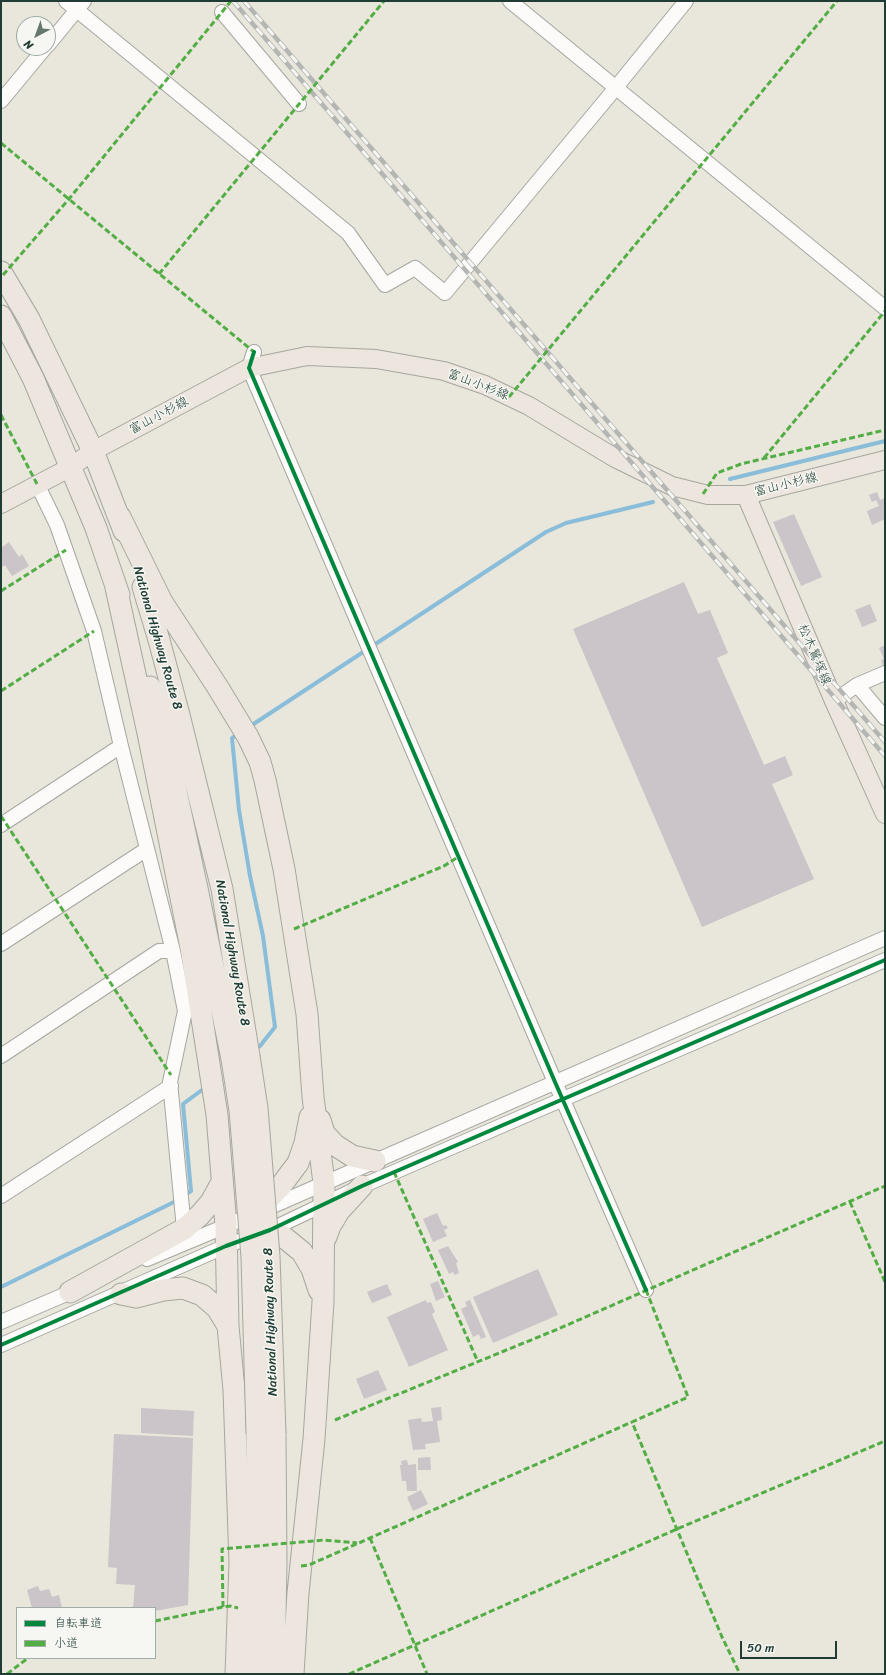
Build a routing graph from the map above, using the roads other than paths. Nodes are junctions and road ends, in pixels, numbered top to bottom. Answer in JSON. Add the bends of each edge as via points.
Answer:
{"nodes":[{"id":1,"x":510,"y":1,"type":"edge"},
{"id":2,"x":686,"y":1,"type":"edge"},
{"id":3,"x":76,"y":4,"type":"edge"},
{"id":4,"x":222,"y":12,"type":"dead end"},
{"id":5,"x":56,"y":33,"type":"edge"},
{"id":6,"x":38,"y":56,"type":"edge"},
{"id":7,"x":615,"y":87,"type":"junction"},
{"id":8,"x":1,"y":101,"type":"edge"},
{"id":9,"x":299,"y":104,"type":"dead end"},
{"id":10,"x":1,"y":272,"type":"edge"},
{"id":11,"x":885,"y":308,"type":"edge"},
{"id":12,"x":1,"y":316,"type":"edge"},
{"id":13,"x":251,"y":360,"type":"junction"},
{"id":14,"x":93,"y":452,"type":"junction"},
{"id":15,"x":885,"y":460,"type":"edge"},
{"id":16,"x":71,"y":467,"type":"junction"},
{"id":17,"x":37,"y":484,"type":"junction"},
{"id":18,"x":746,"y":495,"type":"junction"},
{"id":19,"x":1,"y":504,"type":"edge"},
{"id":20,"x":120,"y":517,"type":"junction"},
{"id":21,"x":115,"y":583,"type":"junction"},
{"id":22,"x":885,"y":673,"type":"edge"},
{"id":23,"x":858,"y":685,"type":"junction"},
{"id":24,"x":834,"y":701,"type":"junction"},
{"id":25,"x":885,"y":718,"type":"edge"},
{"id":26,"x":121,"y":746,"type":"junction"},
{"id":27,"x":885,"y":814,"type":"edge"},
{"id":28,"x":1,"y":825,"type":"edge"},
{"id":29,"x":147,"y":849,"type":"junction"},
{"id":30,"x":885,"y":938,"type":"edge"},
{"id":31,"x":1,"y":944,"type":"edge"},
{"id":32,"x":173,"y":950,"type":"junction"},
{"id":33,"x":885,"y":960,"type":"edge"},
{"id":34,"x":1,"y":1056,"type":"edge"},
{"id":35,"x":241,"y":1058,"type":"junction"},
{"id":36,"x":555,"y":1082,"type":"junction"},
{"id":37,"x":171,"y":1086,"type":"junction"},
{"id":38,"x":313,"y":1097,"type":"junction"},
{"id":39,"x":562,"y":1099,"type":"junction"},
{"id":40,"x":375,"y":1161,"type":"junction"},
{"id":41,"x":222,"y":1182,"type":"junction"},
{"id":42,"x":324,"y":1183,"type":"junction"},
{"id":43,"x":362,"y":1186,"type":"junction"},
{"id":44,"x":1,"y":1196,"type":"edge"},
{"id":45,"x":324,"y":1205,"type":"junction"},
{"id":46,"x":252,"y":1215,"type":"junction"},
{"id":47,"x":226,"y":1226,"type":"junction"},
{"id":48,"x":184,"y":1229,"type":"junction"},
{"id":49,"x":270,"y":1230,"type":"junction"},
{"id":50,"x":323,"y":1245,"type":"junction"},
{"id":51,"x":226,"y":1246,"type":"junction"},
{"id":52,"x":646,"y":1290,"type":"dead end"},
{"id":53,"x":70,"y":1292,"type":"junction"},
{"id":54,"x":121,"y":1294,"type":"junction"},
{"id":55,"x":323,"y":1302,"type":"junction"},
{"id":56,"x":1,"y":1322,"type":"edge"},
{"id":57,"x":228,"y":1326,"type":"junction"},
{"id":58,"x":1,"y":1345,"type":"edge"},
{"id":59,"x":266,"y":1434,"type":"junction"},
{"id":60,"x":236,"y":1674,"type":"edge"},
{"id":61,"x":254,"y":1674,"type":"edge"},
{"id":62,"x":274,"y":1674,"type":"edge"},
{"id":63,"x":293,"y":1674,"type":"edge"}],
"edges":[{"from":1,"to":7,"type":"street"},
{"from":2,"to":7,"type":"street"},
{"from":3,"to":5,"type":"street"},
{"from":3,"to":7,"type":"street","via":[[348,233],[385,285],[415,268],[444,293]]},
{"from":4,"to":9,"type":"street"},
{"from":6,"to":8,"type":"street"},
{"from":7,"to":11,"type":"street"},
{"from":10,"to":14,"type":"highway","name":"National Highway Route 8","via":[[29,319]]},
{"from":12,"to":16,"type":"highway","name":"National Highway Route 8","via":[[33,378]]},
{"from":13,"to":14,"type":"main road","name":"富山小杉線"},
{"from":13,"to":18,"type":"main road","name":"富山小杉線","via":[[307,356],[376,359],[444,371],[485,385],[530,406],[615,458],[672,486],[708,495]]},
{"from":13,"to":36,"type":"street"},
{"from":14,"to":16,"type":"main road","name":"富山小杉線"},
{"from":14,"to":20,"type":"highway","name":"National Highway Route 8"},
{"from":15,"to":18,"type":"main road","name":"富山小杉線"},
{"from":16,"to":17,"type":"main road","name":"富山小杉線"},
{"from":16,"to":21,"type":"highway","name":"National Highway Route 8"},
{"from":17,"to":19,"type":"main road","name":"富山小杉線"},
{"from":17,"to":26,"type":"street","via":[[57,525],[94,631]]},
{"from":18,"to":24,"type":"main road","name":"松木鷲塚線"},
{"from":20,"to":35,"type":"highway","name":"National Highway Route 8","via":[[159,640],[222,889]]},
{"from":20,"to":38,"type":"highway","via":[[162,602],[217,686],[260,762],[284,869],[308,1014]]},
{"from":21,"to":35,"type":"highway","name":"National Highway Route 8","via":[[160,717],[197,885]]},
{"from":21,"to":41,"type":"highway","via":[[191,948],[217,1115]]},
{"from":22,"to":23,"type":"street"},
{"from":23,"to":24,"type":"street"},
{"from":23,"to":25,"type":"street"},
{"from":24,"to":27,"type":"main road","name":"松木鷲塚線"},
{"from":26,"to":28,"type":"street"},
{"from":26,"to":29,"type":"street"},
{"from":29,"to":31,"type":"street"},
{"from":29,"to":32,"type":"street"},
{"from":30,"to":36,"type":"street"},
{"from":32,"to":34,"type":"street","via":[[159,951]]},
{"from":32,"to":37,"type":"street","via":[[184,1011]]},
{"from":33,"to":39,"type":"street"},
{"from":35,"to":59,"type":"highway","name":"National Highway Route 8","bridge":true,"via":[[240,1110]]},
{"from":36,"to":39,"type":"street"},
{"from":36,"to":40,"type":"street"},
{"from":37,"to":44,"type":"street"},
{"from":37,"to":48,"type":"street"},
{"from":38,"to":40,"type":"highway","via":[[324,1133],[335,1145],[352,1156]]},
{"from":38,"to":42,"type":"highway"},
{"from":38,"to":46,"type":"highway","via":[[305,1143],[298,1163],[280,1187]]},
{"from":39,"to":43,"type":"street"},
{"from":39,"to":52,"type":"street"},
{"from":40,"to":42,"type":"street"},
{"from":41,"to":47,"type":"highway"},
{"from":41,"to":48,"type":"highway","via":[[211,1202]]},
{"from":42,"to":45,"type":"highway"},
{"from":42,"to":46,"type":"street"},
{"from":43,"to":45,"type":"street"},
{"from":43,"to":50,"type":"highway","via":[[339,1211]]},
{"from":45,"to":49,"type":"street"},
{"from":45,"to":50,"type":"highway"},
{"from":46,"to":47,"type":"street"},
{"from":47,"to":49,"type":"highway"},
{"from":47,"to":51,"type":"highway"},
{"from":47,"to":53,"type":"street"},
{"from":48,"to":53,"type":"highway"},
{"from":49,"to":51,"type":"street"},
{"from":49,"to":55,"type":"highway","via":[[302,1252],[312,1269]]},
{"from":50,"to":55,"type":"highway"},
{"from":51,"to":54,"type":"street"},
{"from":51,"to":57,"type":"highway"},
{"from":53,"to":56,"type":"street"},
{"from":54,"to":57,"type":"highway","via":[[136,1296],[184,1288],[202,1294],[217,1308]]},
{"from":54,"to":58,"type":"street"},
{"from":55,"to":63,"type":"highway","via":[[314,1439],[298,1594]]},
{"from":57,"to":60,"type":"highway","via":[[234,1390],[240,1563]]},
{"from":59,"to":61,"type":"highway","name":"National Highway Route 8","via":[[258,1483]]},
{"from":59,"to":62,"type":"highway","name":"National Highway Route 8","via":[[276,1564]]}]}
